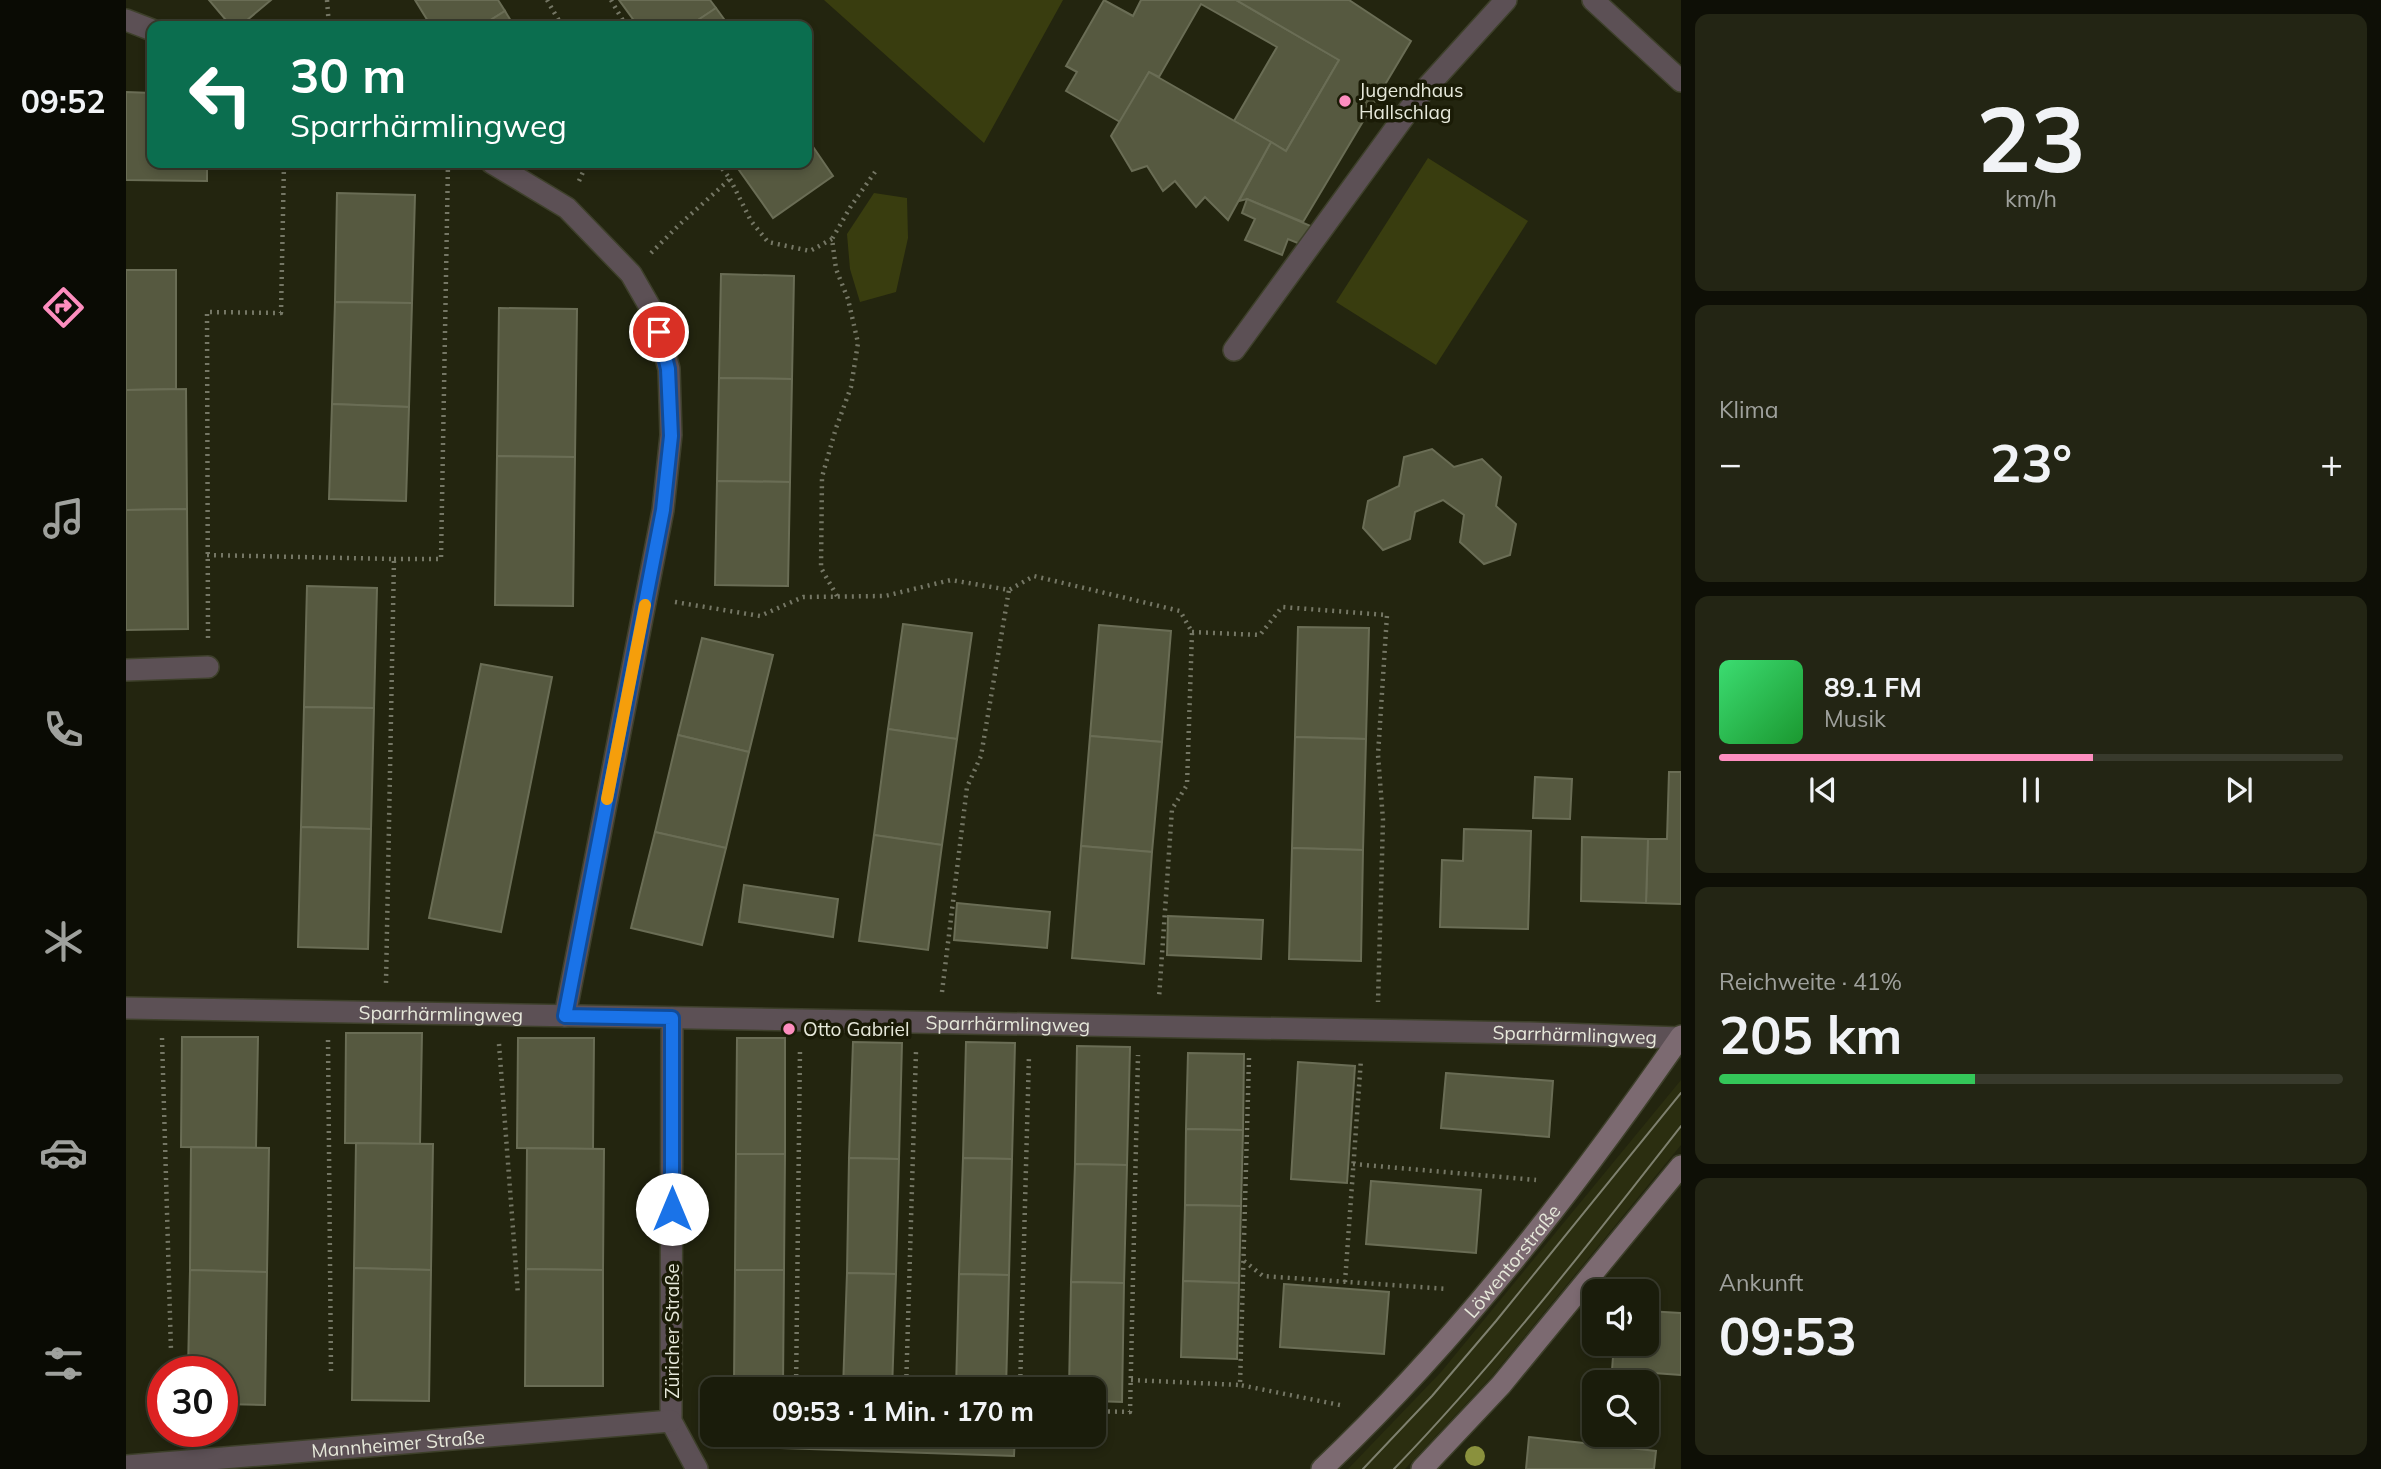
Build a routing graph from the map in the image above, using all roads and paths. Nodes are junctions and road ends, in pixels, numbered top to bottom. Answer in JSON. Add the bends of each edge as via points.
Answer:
{"nodes":[{"id":1,"x":327,"y":0,"type":"edge"},
{"id":2,"x":547,"y":0,"type":"edge"},
{"id":3,"x":611,"y":0,"type":"edge"},
{"id":4,"x":1506,"y":0,"type":"edge"},
{"id":5,"x":1593,"y":0,"type":"edge"},
{"id":6,"x":126,"y":20,"type":"edge"},
{"id":7,"x":329,"y":21,"type":"edge"},
{"id":8,"x":559,"y":21,"type":"edge"},
{"id":9,"x":623,"y":21,"type":"edge"},
{"id":10,"x":147,"y":28,"type":"edge"},
{"id":11,"x":1681,"y":81,"type":"edge"},
{"id":12,"x":284,"y":168,"type":"edge"},
{"id":13,"x":448,"y":168,"type":"edge"},
{"id":14,"x":500,"y":168,"type":"edge"},
{"id":15,"x":722,"y":168,"type":"edge"},
{"id":16,"x":875,"y":172,"type":"dead end"},
{"id":17,"x":730,"y":179,"type":"junction"},
{"id":18,"x":832,"y":239,"type":"junction"},
{"id":19,"x":631,"y":274,"type":"junction"},
{"id":20,"x":1234,"y":350,"type":"dead end"},
{"id":21,"x":207,"y":555,"type":"junction"},
{"id":22,"x":394,"y":559,"type":"junction"},
{"id":23,"x":1009,"y":590,"type":"junction"},
{"id":24,"x":837,"y":597,"type":"junction"},
{"id":25,"x":646,"y":598,"type":"junction"},
{"id":26,"x":1192,"y":632,"type":"junction"},
{"id":27,"x":208,"y":667,"type":"joint"},
{"id":28,"x":126,"y":670,"type":"edge"},
{"id":29,"x":126,"y":1008,"type":"edge"},
{"id":30,"x":162,"y":1009,"type":"junction"},
{"id":31,"x":328,"y":1012,"type":"junction"},
{"id":32,"x":385,"y":1013,"type":"junction"},
{"id":33,"x":497,"y":1015,"type":"junction"},
{"id":34,"x":565,"y":1016,"type":"junction"},
{"id":35,"x":672,"y":1018,"type":"junction"},
{"id":36,"x":801,"y":1020,"type":"junction"},
{"id":37,"x":928,"y":1022,"type":"junction"},
{"id":38,"x":1030,"y":1024,"type":"junction"},
{"id":39,"x":1148,"y":1026,"type":"junction"},
{"id":40,"x":1250,"y":1028,"type":"junction"},
{"id":41,"x":1370,"y":1030,"type":"junction"},
{"id":42,"x":1680,"y":1038,"type":"edge"},
{"id":43,"x":1353,"y":1164,"type":"junction"},
{"id":44,"x":1681,"y":1167,"type":"edge"},
{"id":45,"x":1541,"y":1181,"type":"dead end"},
{"id":46,"x":1244,"y":1261,"type":"junction"},
{"id":47,"x":1345,"y":1282,"type":"junction"},
{"id":48,"x":1452,"y":1290,"type":"dead end"},
{"id":49,"x":517,"y":1295,"type":"dead end"},
{"id":50,"x":171,"y":1351,"type":"dead end"},
{"id":51,"x":331,"y":1372,"type":"dead end"},
{"id":52,"x":796,"y":1377,"type":"edge"},
{"id":53,"x":907,"y":1377,"type":"edge"},
{"id":54,"x":1020,"y":1377,"type":"edge"},
{"id":55,"x":1131,"y":1380,"type":"junction"},
{"id":56,"x":1240,"y":1385,"type":"junction"},
{"id":57,"x":1340,"y":1405,"type":"dead end"},
{"id":58,"x":1106,"y":1411,"type":"edge"},
{"id":59,"x":671,"y":1421,"type":"junction"},
{"id":60,"x":126,"y":1466,"type":"edge"},
{"id":61,"x":697,"y":1469,"type":"edge"},
{"id":62,"x":1322,"y":1469,"type":"edge"},
{"id":63,"x":1422,"y":1469,"type":"edge"}],
"edges":[{"from":1,"to":7,"type":"path"},
{"from":2,"to":8,"type":"path"},
{"from":3,"to":9,"type":"path"},
{"from":4,"to":20,"type":"street","via":[[1419,96]]},
{"from":5,"to":11,"type":"street"},
{"from":6,"to":10,"type":"street"},
{"from":12,"to":21,"type":"path","via":[[281,313],[207,312]]},
{"from":13,"to":22,"type":"path","via":[[441,559]]},
{"from":14,"to":19,"type":"street","via":[[567,208]]},
{"from":15,"to":17,"type":"path"},
{"from":16,"to":18,"type":"path"},
{"from":17,"to":18,"type":"path","via":[[751,221],[768,242],[810,251]]},
{"from":17,"to":19,"type":"path"},
{"from":18,"to":24,"type":"path","via":[[858,343],[851,387],[822,477],[821,568]]},
{"from":19,"to":25,"type":"street","via":[[654,314],[669,383],[670,448]]},
{"from":21,"to":22,"type":"path"},
{"from":21,"to":27,"type":"path"},
{"from":22,"to":32,"type":"path"},
{"from":23,"to":24,"type":"path","via":[[951,580],[885,596]]},
{"from":23,"to":26,"type":"path","via":[[1034,576],[1180,611]]},
{"from":23,"to":37,"type":"path","via":[[981,756],[967,787]]},
{"from":24,"to":25,"type":"path","via":[[803,597],[760,616]]},
{"from":25,"to":34,"type":"street"},
{"from":26,"to":39,"type":"path","via":[[1187,785],[1172,809]]},
{"from":26,"to":41,"type":"path","via":[[1260,635],[1282,607],[1387,615],[1378,755],[1383,820]]},
{"from":27,"to":28,"type":"street"},
{"from":29,"to":30,"type":"street","name":"Sparrhärmlingweg"},
{"from":30,"to":31,"type":"street","name":"Sparrhärmlingweg"},
{"from":30,"to":50,"type":"path"},
{"from":31,"to":32,"type":"street","name":"Sparrhärmlingweg"},
{"from":31,"to":51,"type":"path"},
{"from":32,"to":33,"type":"street","name":"Sparrhärmlingweg"},
{"from":33,"to":34,"type":"street","name":"Sparrhärmlingweg"},
{"from":33,"to":49,"type":"path"},
{"from":34,"to":35,"type":"street","name":"Sparrhärmlingweg"},
{"from":35,"to":36,"type":"street","name":"Sparrhärmlingweg"},
{"from":35,"to":59,"type":"street","name":"Züricher Straße"},
{"from":36,"to":37,"type":"street","name":"Sparrhärmlingweg"},
{"from":36,"to":52,"type":"path"},
{"from":37,"to":38,"type":"street","name":"Sparrhärmlingweg"},
{"from":37,"to":53,"type":"path"},
{"from":38,"to":39,"type":"street","name":"Sparrhärmlingweg"},
{"from":38,"to":54,"type":"path"},
{"from":39,"to":40,"type":"street","name":"Sparrhärmlingweg"},
{"from":39,"to":55,"type":"path"},
{"from":40,"to":41,"type":"street","name":"Sparrhärmlingweg"},
{"from":40,"to":46,"type":"path"},
{"from":41,"to":42,"type":"street","name":"Sparrhärmlingweg"},
{"from":41,"to":43,"type":"path"},
{"from":42,"to":62,"type":"main road","name":"Löwentorstraße","via":[[1541,1227],[1443,1342]]},
{"from":43,"to":45,"type":"path"},
{"from":43,"to":47,"type":"path"},
{"from":44,"to":63,"type":"main road","via":[[1501,1385]]},
{"from":46,"to":47,"type":"path","via":[[1263,1276]]},
{"from":46,"to":56,"type":"path"},
{"from":47,"to":48,"type":"path"},
{"from":55,"to":56,"type":"path"},
{"from":55,"to":58,"type":"path","via":[[1130,1412]]},
{"from":56,"to":57,"type":"path"},
{"from":59,"to":60,"type":"street","name":"Mannheimer Straße"},
{"from":59,"to":61,"type":"street","name":"Züricher Straße"}]}
